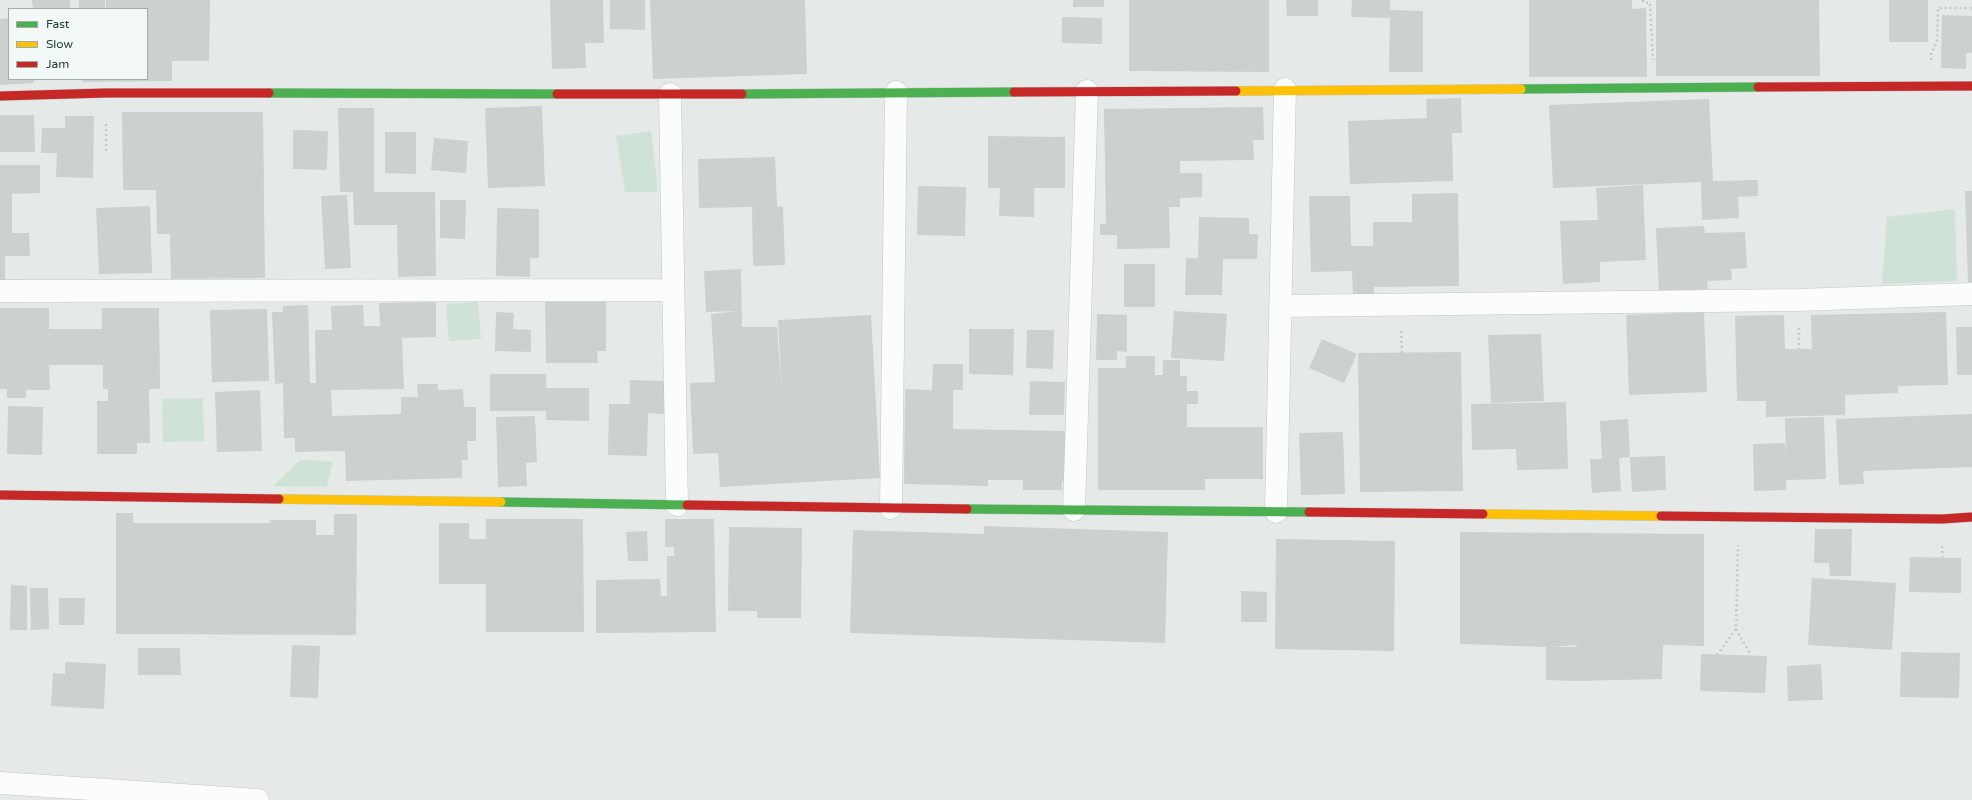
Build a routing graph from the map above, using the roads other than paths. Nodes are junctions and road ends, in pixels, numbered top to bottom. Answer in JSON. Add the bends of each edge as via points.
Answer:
{"nodes":[{"id":1,"x":1972,"y":86,"type":"edge"},
{"id":2,"x":1285,"y":89,"type":"junction"},
{"id":3,"x":1087,"y":91,"type":"junction"},
{"id":4,"x":896,"y":92,"type":"junction"},
{"id":5,"x":670,"y":94,"type":"junction"},
{"id":6,"x":0,"y":96,"type":"edge"},
{"id":7,"x":672,"y":290,"type":"junction"},
{"id":8,"x":0,"y":292,"type":"edge"},
{"id":9,"x":1972,"y":294,"type":"edge"},
{"id":10,"x":1280,"y":306,"type":"junction"},
{"id":11,"x":0,"y":495,"type":"edge"},
{"id":12,"x":677,"y":505,"type":"junction"},
{"id":13,"x":891,"y":508,"type":"junction"},
{"id":14,"x":1074,"y":510,"type":"junction"},
{"id":15,"x":1276,"y":512,"type":"junction"},
{"id":16,"x":1972,"y":517,"type":"edge"},
{"id":17,"x":0,"y":783,"type":"edge"},
{"id":18,"x":258,"y":800,"type":"edge"}],
"edges":[{"from":1,"to":2,"type":"street"},
{"from":2,"to":3,"type":"street"},
{"from":2,"to":10,"type":"street"},
{"from":3,"to":4,"type":"street"},
{"from":3,"to":14,"type":"street"},
{"from":4,"to":5,"type":"street"},
{"from":4,"to":13,"type":"street"},
{"from":5,"to":6,"type":"street","via":[[106,93]]},
{"from":5,"to":7,"type":"street"},
{"from":7,"to":8,"type":"street"},
{"from":7,"to":12,"type":"street"},
{"from":9,"to":10,"type":"street","via":[[1798,300]]},
{"from":10,"to":15,"type":"street"},
{"from":11,"to":12,"type":"street"},
{"from":12,"to":13,"type":"street"},
{"from":13,"to":14,"type":"street"},
{"from":14,"to":15,"type":"street"},
{"from":15,"to":16,"type":"street","via":[[1942,519]]},
{"from":17,"to":18,"type":"street"}]}
